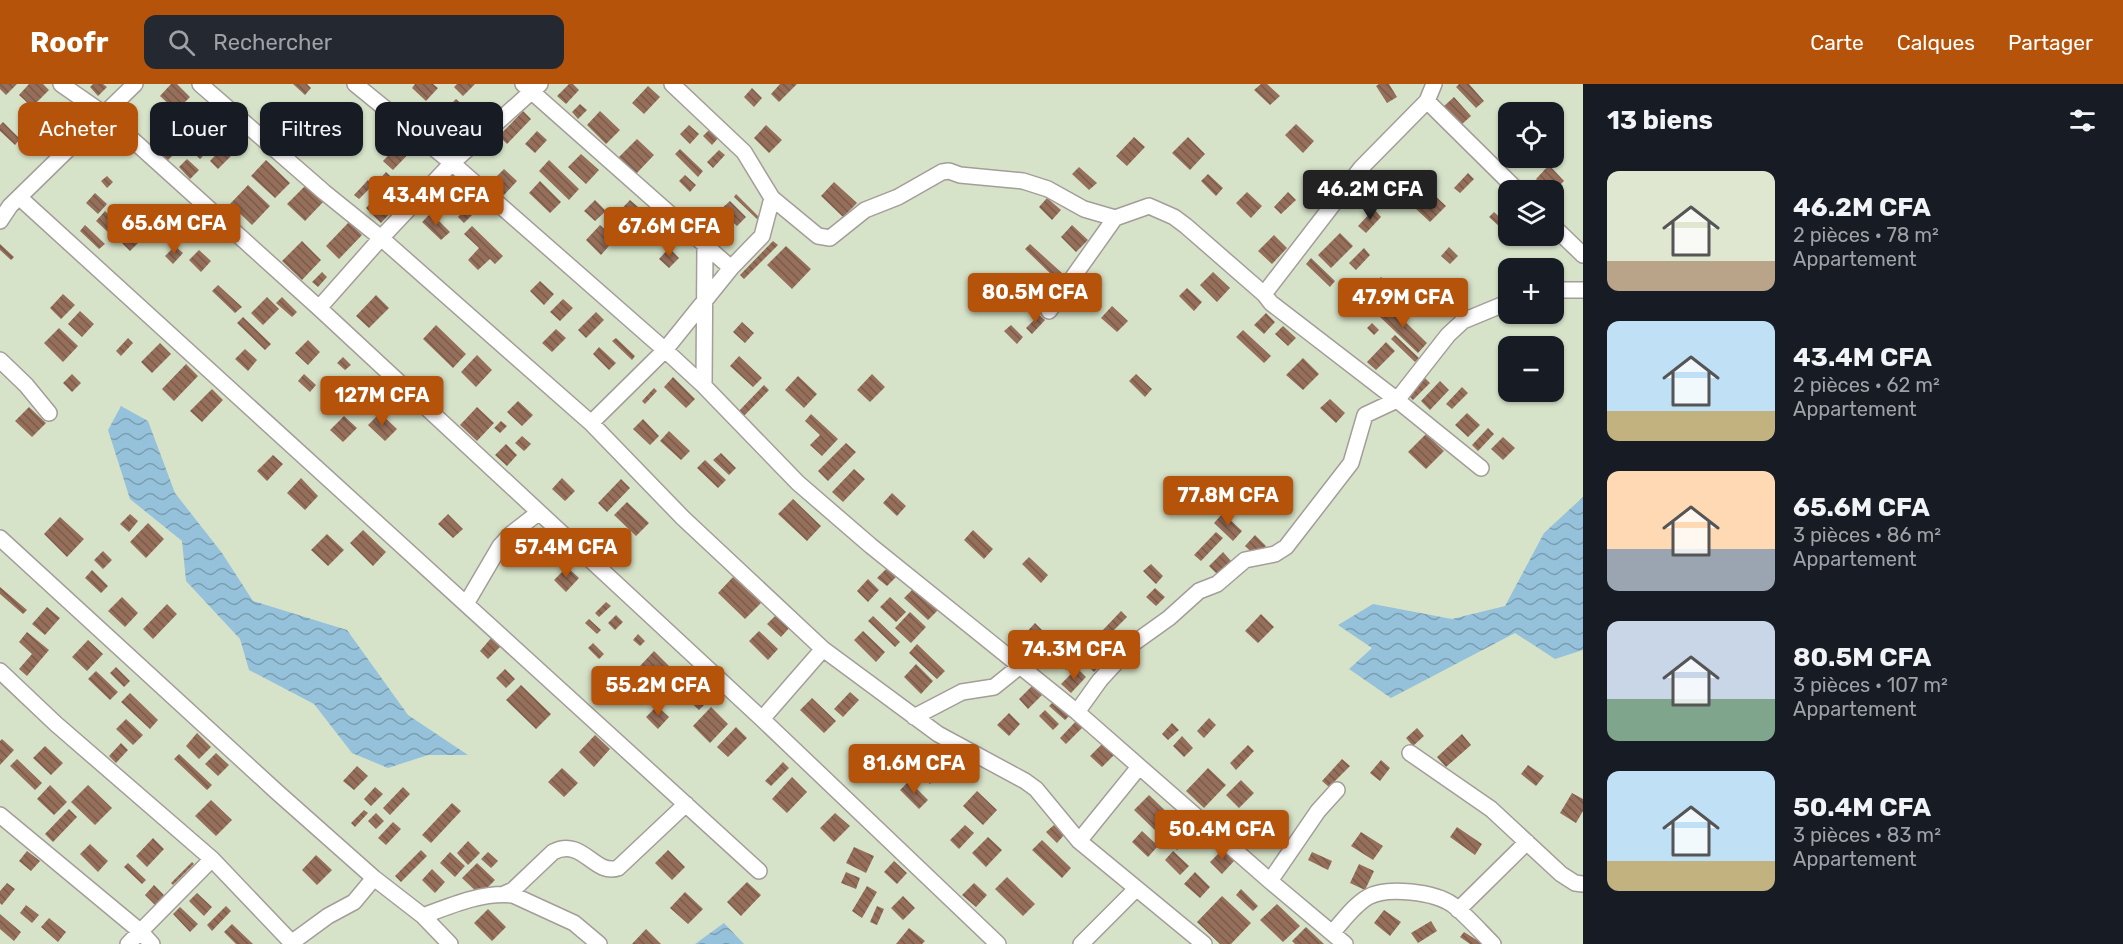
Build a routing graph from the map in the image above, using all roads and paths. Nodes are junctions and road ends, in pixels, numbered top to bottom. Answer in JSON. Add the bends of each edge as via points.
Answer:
{"nodes":[{"id":1,"x":61,"y":84,"type":"edge"},
{"id":2,"x":135,"y":84,"type":"edge"},
{"id":3,"x":200,"y":84,"type":"edge"},
{"id":4,"x":355,"y":84,"type":"edge"},
{"id":5,"x":672,"y":84,"type":"edge"},
{"id":6,"x":1434,"y":84,"type":"edge"},
{"id":7,"x":532,"y":87,"type":"edge"},
{"id":8,"x":1427,"y":101,"type":"junction"},
{"id":9,"x":87,"y":102,"type":"edge"},
{"id":10,"x":116,"y":102,"type":"edge"},
{"id":11,"x":138,"y":145,"type":"edge"},
{"id":12,"x":58,"y":156,"type":"edge"},
{"id":13,"x":452,"y":163,"type":"junction"},
{"id":14,"x":1507,"y":180,"type":"edge"},
{"id":15,"x":772,"y":198,"type":"junction"},
{"id":16,"x":10,"y":200,"type":"edge"},
{"id":17,"x":1115,"y":218,"type":"junction"},
{"id":18,"x":0,"y":221,"type":"edge"},
{"id":19,"x":1564,"y":237,"type":"edge"},
{"id":20,"x":381,"y":238,"type":"junction"},
{"id":21,"x":705,"y":245,"type":"junction"},
{"id":22,"x":1583,"y":255,"type":"edge"},
{"id":23,"x":731,"y":268,"type":"junction"},
{"id":24,"x":1564,"y":290,"type":"edge"},
{"id":25,"x":1583,"y":290,"type":"edge"},
{"id":26,"x":1264,"y":294,"type":"junction"},
{"id":27,"x":704,"y":303,"type":"junction"},
{"id":28,"x":1498,"y":307,"type":"edge"},
{"id":29,"x":319,"y":308,"type":"junction"},
{"id":30,"x":1049,"y":311,"type":"dead end"},
{"id":31,"x":665,"y":350,"type":"junction"},
{"id":32,"x":0,"y":360,"type":"edge"},
{"id":33,"x":704,"y":386,"type":"junction"},
{"id":34,"x":1397,"y":400,"type":"junction"},
{"id":35,"x":49,"y":413,"type":"dead end"},
{"id":36,"x":591,"y":423,"type":"junction"},
{"id":37,"x":1481,"y":468,"type":"dead end"},
{"id":38,"x":538,"y":513,"type":"junction"},
{"id":39,"x":0,"y":538,"type":"edge"},
{"id":40,"x":466,"y":604,"type":"junction"},
{"id":41,"x":823,"y":649,"type":"junction"},
{"id":42,"x":1020,"y":666,"type":"junction"},
{"id":43,"x":0,"y":671,"type":"edge"},
{"id":44,"x":1077,"y":712,"type":"junction"},
{"id":45,"x":914,"y":717,"type":"junction"},
{"id":46,"x":762,"y":719,"type":"junction"},
{"id":47,"x":1410,"y":753,"type":"dead end"},
{"id":48,"x":1139,"y":767,"type":"junction"},
{"id":49,"x":1337,"y":790,"type":"dead end"},
{"id":50,"x":686,"y":804,"type":"junction"},
{"id":51,"x":0,"y":815,"type":"edge"},
{"id":52,"x":1079,"y":841,"type":"junction"},
{"id":53,"x":1527,"y":842,"type":"junction"},
{"id":54,"x":212,"y":859,"type":"junction"},
{"id":55,"x":759,"y":871,"type":"dead end"},
{"id":56,"x":374,"y":879,"type":"junction"},
{"id":57,"x":1270,"y":881,"type":"junction"},
{"id":58,"x":1583,"y":884,"type":"edge"},
{"id":59,"x":1136,"y":889,"type":"junction"},
{"id":60,"x":504,"y":894,"type":"junction"},
{"id":61,"x":1458,"y":910,"type":"junction"},
{"id":62,"x":423,"y":916,"type":"junction"},
{"id":63,"x":141,"y":932,"type":"junction"},
{"id":64,"x":1332,"y":933,"type":"junction"},
{"id":65,"x":128,"y":944,"type":"edge"},
{"id":66,"x":152,"y":944,"type":"edge"},
{"id":67,"x":292,"y":944,"type":"edge"},
{"id":68,"x":450,"y":944,"type":"edge"},
{"id":69,"x":599,"y":944,"type":"edge"},
{"id":70,"x":998,"y":944,"type":"edge"},
{"id":71,"x":1081,"y":944,"type":"edge"},
{"id":72,"x":1204,"y":944,"type":"edge"},
{"id":73,"x":1346,"y":944,"type":"edge"},
{"id":74,"x":1492,"y":944,"type":"edge"}],
"edges":[{"from":1,"to":9,"type":"street"},
{"from":2,"to":10,"type":"street"},
{"from":3,"to":20,"type":"street"},
{"from":4,"to":13,"type":"street"},
{"from":5,"to":15,"type":"street","via":[[744,152]]},
{"from":6,"to":8,"type":"street"},
{"from":7,"to":13,"type":"street"},
{"from":7,"to":21,"type":"street"},
{"from":8,"to":14,"type":"street"},
{"from":8,"to":26,"type":"street","via":[[1361,168]]},
{"from":11,"to":29,"type":"street"},
{"from":12,"to":16,"type":"street"},
{"from":13,"to":20,"type":"street"},
{"from":13,"to":31,"type":"street"},
{"from":15,"to":17,"type":"street","via":[[818,236],[830,238],[865,210],[949,171],[1040,186],[1084,209]]},
{"from":15,"to":23,"type":"street","via":[[762,236]]},
{"from":16,"to":18,"type":"street"},
{"from":16,"to":40,"type":"street"},
{"from":17,"to":26,"type":"street","via":[[1149,207],[1174,217]]},
{"from":17,"to":30,"type":"street"},
{"from":19,"to":22,"type":"street"},
{"from":20,"to":29,"type":"street"},
{"from":20,"to":36,"type":"street"},
{"from":21,"to":23,"type":"street"},
{"from":21,"to":27,"type":"street"},
{"from":23,"to":27,"type":"street"},
{"from":24,"to":25,"type":"street"},
{"from":26,"to":34,"type":"street"},
{"from":27,"to":31,"type":"street"},
{"from":27,"to":33,"type":"street"},
{"from":28,"to":34,"type":"street","via":[[1463,321]]},
{"from":29,"to":38,"type":"street"},
{"from":31,"to":33,"type":"street"},
{"from":31,"to":36,"type":"street"},
{"from":32,"to":35,"type":"street"},
{"from":33,"to":42,"type":"street","via":[[798,483]]},
{"from":34,"to":37,"type":"street"},
{"from":34,"to":44,"type":"street","via":[[1365,415],[1351,463],[1286,547],[1275,554],[1245,560],[1217,584],[1199,591],[1134,644]]},
{"from":36,"to":41,"type":"street","via":[[683,518]]},
{"from":38,"to":40,"type":"street","via":[[500,546]]},
{"from":38,"to":46,"type":"street"},
{"from":39,"to":56,"type":"street"},
{"from":40,"to":50,"type":"street"},
{"from":41,"to":45,"type":"street"},
{"from":41,"to":46,"type":"street"},
{"from":42,"to":44,"type":"street"},
{"from":42,"to":45,"type":"street","via":[[994,687],[962,692]]},
{"from":43,"to":54,"type":"street"},
{"from":44,"to":48,"type":"street"},
{"from":45,"to":52,"type":"street","via":[[1025,780]]},
{"from":46,"to":70,"type":"street"},
{"from":47,"to":53,"type":"street","via":[[1491,809]]},
{"from":48,"to":52,"type":"street"},
{"from":48,"to":57,"type":"street"},
{"from":49,"to":57,"type":"street"},
{"from":50,"to":55,"type":"street"},
{"from":50,"to":60,"type":"street","via":[[618,868],[606,868],[574,848],[560,848]]},
{"from":51,"to":63,"type":"street"},
{"from":52,"to":59,"type":"street"},
{"from":53,"to":58,"type":"street","via":[[1561,874]]},
{"from":53,"to":61,"type":"street"},
{"from":54,"to":63,"type":"street"},
{"from":54,"to":67,"type":"street"},
{"from":56,"to":62,"type":"street"},
{"from":56,"to":67,"type":"street","via":[[354,902]]},
{"from":57,"to":64,"type":"street"},
{"from":59,"to":71,"type":"street"},
{"from":59,"to":72,"type":"street"},
{"from":60,"to":62,"type":"street","via":[[463,901]]},
{"from":60,"to":69,"type":"street","via":[[574,923]]},
{"from":61,"to":64,"type":"street","via":[[1451,903],[1424,894],[1384,891],[1358,904]]},
{"from":61,"to":74,"type":"street"},
{"from":62,"to":68,"type":"street"},
{"from":63,"to":65,"type":"street"},
{"from":63,"to":66,"type":"street"},
{"from":64,"to":73,"type":"street"}]}
